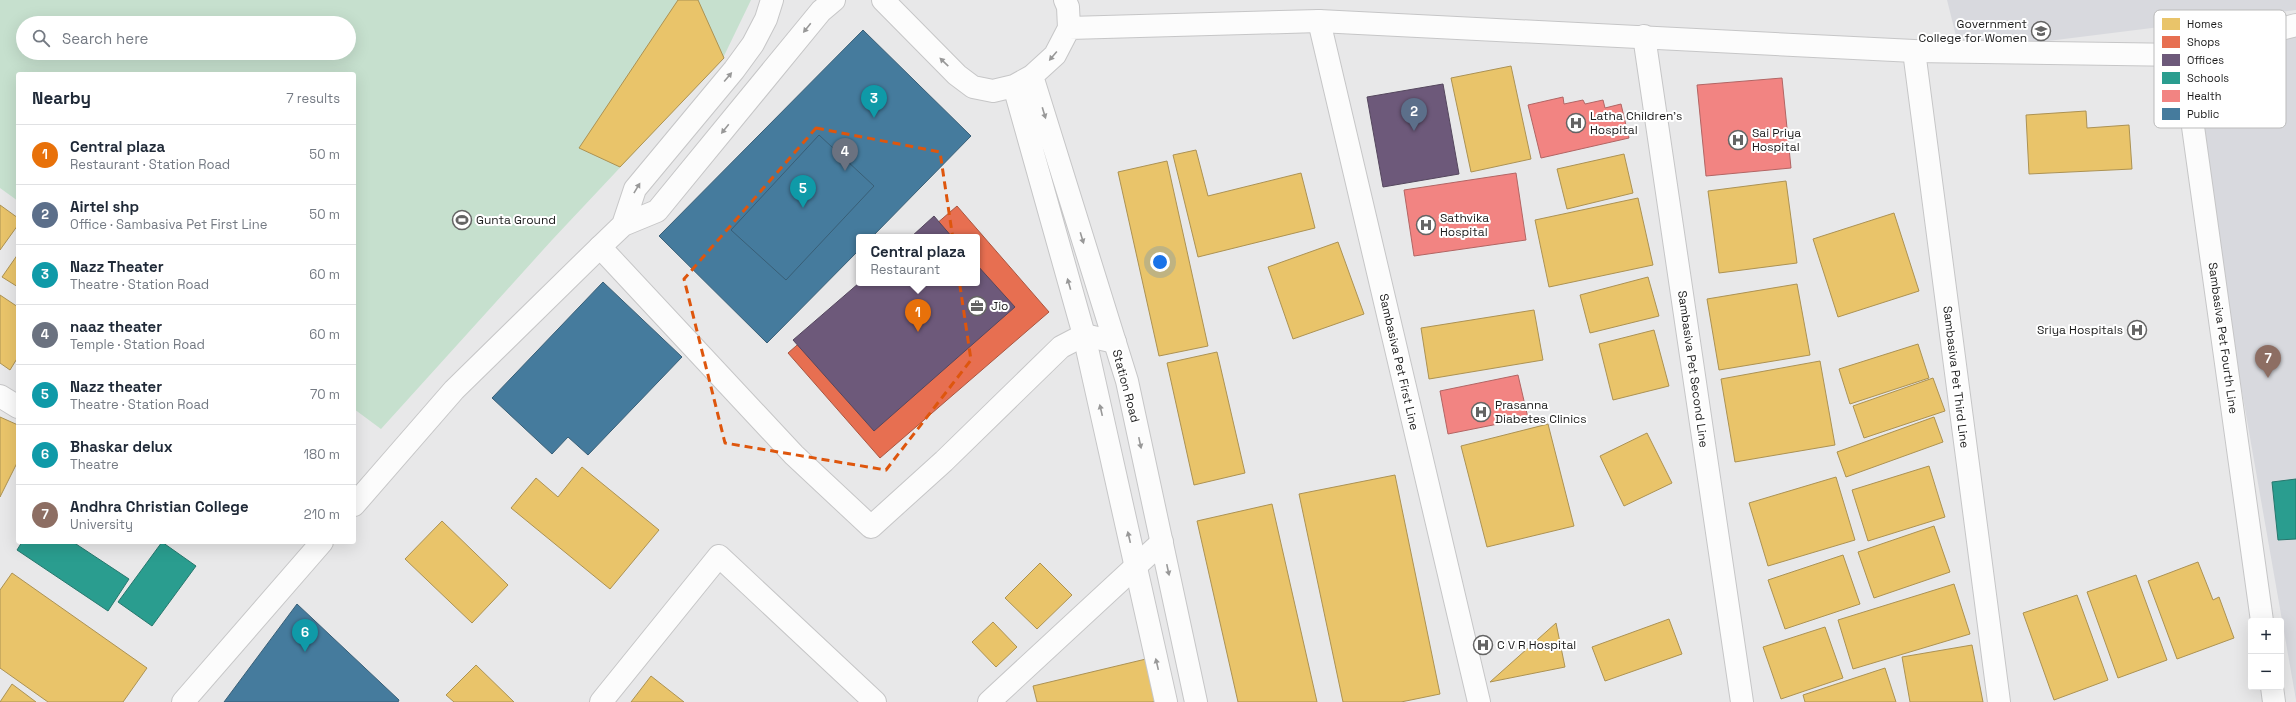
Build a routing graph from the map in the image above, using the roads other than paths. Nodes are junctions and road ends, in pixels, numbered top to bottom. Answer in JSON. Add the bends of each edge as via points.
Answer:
{"nodes":[{"id":1,"x":772,"y":0,"type":"edge"},
{"id":2,"x":834,"y":0,"type":"edge"},
{"id":3,"x":883,"y":0,"type":"edge"},
{"id":4,"x":1065,"y":0,"type":"edge"},
{"id":5,"x":1319,"y":21,"type":"junction"},
{"id":6,"x":2296,"y":25,"type":"edge"},
{"id":7,"x":1069,"y":28,"type":"junction"},
{"id":8,"x":2286,"y":28,"type":"edge"},
{"id":9,"x":1644,"y":36,"type":"junction"},
{"id":10,"x":1914,"y":51,"type":"junction"},
{"id":11,"x":2154,"y":55,"type":"edge"},
{"id":12,"x":1023,"y":81,"type":"junction"},
{"id":13,"x":2193,"y":128,"type":"edge"},
{"id":14,"x":623,"y":225,"type":"junction"},
{"id":15,"x":600,"y":248,"type":"junction"},
{"id":16,"x":1084,"y":335,"type":"junction"},
{"id":17,"x":1115,"y":342,"type":"junction"},
{"id":18,"x":0,"y":396,"type":"edge"},
{"id":19,"x":16,"y":406,"type":"edge"},
{"id":20,"x":356,"y":503,"type":"edge"},
{"id":21,"x":1162,"y":542,"type":"junction"},
{"id":22,"x":320,"y":544,"type":"edge"},
{"id":23,"x":1136,"y":566,"type":"junction"},
{"id":24,"x":2262,"y":618,"type":"edge"},
{"id":25,"x":2272,"y":690,"type":"edge"},
{"id":26,"x":183,"y":702,"type":"edge"},
{"id":27,"x":601,"y":702,"type":"edge"},
{"id":28,"x":875,"y":702,"type":"edge"},
{"id":29,"x":988,"y":702,"type":"edge"},
{"id":30,"x":1166,"y":702,"type":"edge"},
{"id":31,"x":1196,"y":702,"type":"edge"},
{"id":32,"x":1479,"y":702,"type":"edge"},
{"id":33,"x":1742,"y":702,"type":"edge"},
{"id":34,"x":1999,"y":702,"type":"edge"},
{"id":35,"x":2274,"y":702,"type":"edge"}],
"edges":[{"from":14,"to":1,"type":"street","one_way":true,"via":[[635,189],[753,44],[766,20]]},
{"from":2,"to":14,"type":"street","one_way":true,"via":[[821,11],[657,211]]},
{"from":12,"to":3,"type":"street","one_way":true,"via":[[993,91],[973,87],[957,75]]},
{"from":4,"to":7,"type":"street"},
{"from":5,"to":7,"type":"street"},
{"from":5,"to":9,"type":"street"},
{"from":5,"to":32,"type":"street","name":"Sambasiva Pet First Line"},
{"from":6,"to":8,"type":"street"},
{"from":7,"to":12,"type":"street","one_way":true,"via":[[1055,55]]},
{"from":9,"to":10,"type":"street"},
{"from":9,"to":33,"type":"street","name":"Sambasiva Pet Second Line"},
{"from":10,"to":11,"type":"street"},
{"from":10,"to":34,"type":"street","name":"Sambasiva Pet Third Line"},
{"from":16,"to":12,"type":"street","one_way":true},
{"from":12,"to":17,"type":"street","name":"Station Road","one_way":true},
{"from":13,"to":24,"type":"street","name":"Sambasiva Pet Fourth Line"},
{"from":14,"to":15,"type":"street"},
{"from":15,"to":16,"type":"street","via":[[794,455],[871,527],[944,461],[1061,347]]},
{"from":15,"to":20,"type":"street","via":[[454,390]]},
{"from":16,"to":17,"type":"street"},
{"from":23,"to":16,"type":"street","one_way":true},
{"from":17,"to":21,"type":"street","name":"Station Road","one_way":true,"via":[[1127,381]]},
{"from":18,"to":19,"type":"street"},
{"from":21,"to":23,"type":"street"},
{"from":21,"to":31,"type":"street","name":"Station Road","one_way":true},
{"from":22,"to":26,"type":"street"},
{"from":23,"to":29,"type":"street"},
{"from":30,"to":23,"type":"street","one_way":true},
{"from":25,"to":35,"type":"street"},
{"from":27,"to":28,"type":"street","via":[[719,556]]}]}
